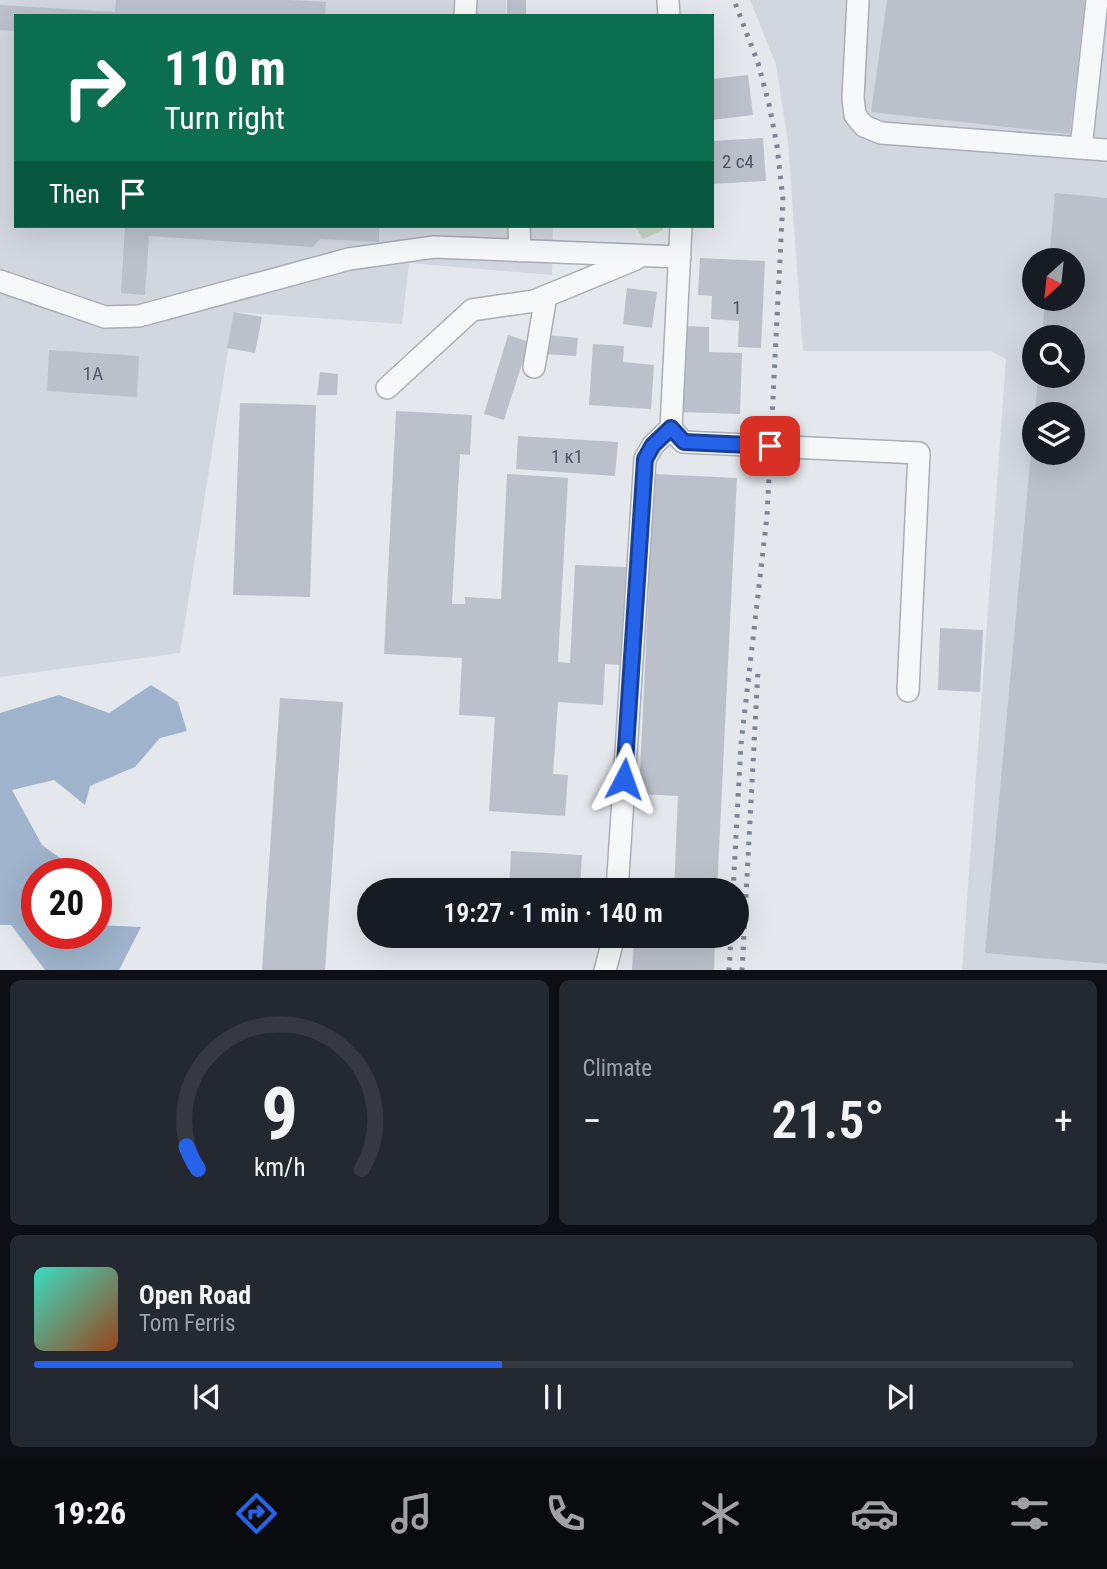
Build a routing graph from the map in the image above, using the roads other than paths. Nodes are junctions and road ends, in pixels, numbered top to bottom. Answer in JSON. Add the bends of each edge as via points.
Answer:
{"nodes":[{"id":1,"x":858,"y":0,"type":"edge"},
{"id":2,"x":1097,"y":0,"type":"edge"},
{"id":3,"x":1081,"y":148,"type":"junction"},
{"id":4,"x":1107,"y":150,"type":"edge"},
{"id":5,"x":519,"y":228,"type":"edge"},
{"id":6,"x":681,"y":228,"type":"edge"},
{"id":7,"x":520,"y":251,"type":"junction"},
{"id":8,"x":645,"y":256,"type":"junction"},
{"id":9,"x":680,"y":257,"type":"junction"},
{"id":10,"x":0,"y":281,"type":"edge"},
{"id":11,"x":546,"y":296,"type":"junction"},
{"id":12,"x":534,"y":367,"type":"dead end"},
{"id":13,"x":387,"y":388,"type":"dead end"},
{"id":14,"x":671,"y":428,"type":"junction"},
{"id":15,"x":908,"y":691,"type":"dead end"},
{"id":16,"x":618,"y":878,"type":"edge"},
{"id":17,"x":611,"y":948,"type":"edge"},
{"id":18,"x":605,"y":970,"type":"edge"}],
"edges":[{"from":1,"to":3,"type":"street","via":[[853,99],[855,115],[864,126],[881,133]]},
{"from":2,"to":3,"type":"street"},
{"from":3,"to":4,"type":"street"},
{"from":5,"to":7,"type":"street"},
{"from":6,"to":9,"type":"street"},
{"from":7,"to":8,"type":"street"},
{"from":7,"to":10,"type":"street","via":[[434,247],[349,259],[139,316],[106,317]]},
{"from":8,"to":9,"type":"street"},
{"from":8,"to":11,"type":"street"},
{"from":9,"to":14,"type":"street"},
{"from":11,"to":12,"type":"street"},
{"from":11,"to":13,"type":"street","via":[[472,310]]},
{"from":14,"to":15,"type":"street","via":[[684,442],[919,453]]},
{"from":14,"to":16,"type":"street","via":[[645,459]]},
{"from":17,"to":18,"type":"street"}]}
